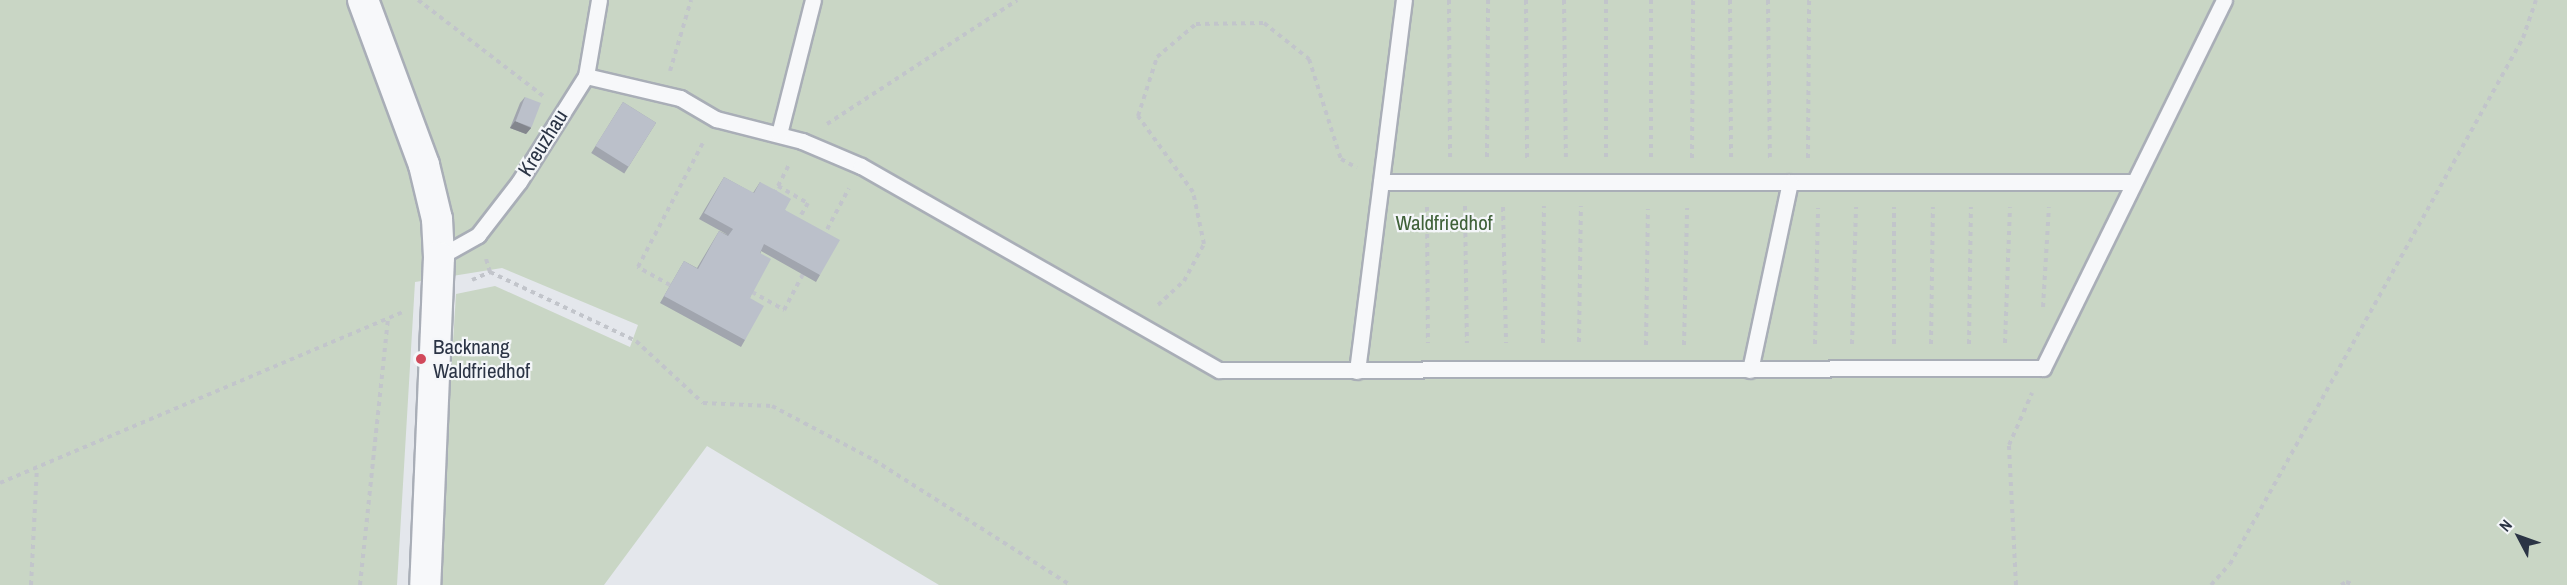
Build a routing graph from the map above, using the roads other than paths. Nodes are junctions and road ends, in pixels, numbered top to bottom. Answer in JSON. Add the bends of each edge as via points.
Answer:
{"nodes":[{"id":1,"x":363,"y":0,"type":"edge"},
{"id":2,"x":599,"y":0,"type":"edge"},
{"id":3,"x":813,"y":0,"type":"edge"},
{"id":4,"x":1404,"y":0,"type":"edge"},
{"id":5,"x":2224,"y":0,"type":"edge"},
{"id":6,"x":586,"y":76,"type":"junction"},
{"id":7,"x":779,"y":134,"type":"junction"},
{"id":8,"x":1381,"y":182,"type":"junction"},
{"id":9,"x":1790,"y":182,"type":"junction"},
{"id":10,"x":2134,"y":182,"type":"junction"},
{"id":11,"x":439,"y":256,"type":"junction"},
{"id":12,"x":1750,"y":370,"type":"junction"},
{"id":13,"x":1357,"y":371,"type":"junction"},
{"id":14,"x":425,"y":585,"type":"edge"}],
"edges":[{"from":1,"to":11,"type":"street","via":[[424,165],[437,219]]},
{"from":2,"to":6,"type":"lane","name":"Kreuzhau"},
{"from":3,"to":7,"type":"lane"},
{"from":4,"to":8,"type":"lane"},
{"from":5,"to":10,"type":"lane"},
{"from":6,"to":7,"type":"lane","via":[[663,93],[697,105],[716,119]]},
{"from":6,"to":11,"type":"lane","name":"Kreuzhau","via":[[519,182],[478,235]]},
{"from":7,"to":13,"type":"lane","via":[[861,166],[1219,370]]},
{"from":8,"to":9,"type":"lane"},
{"from":8,"to":13,"type":"lane"},
{"from":9,"to":10,"type":"lane"},
{"from":9,"to":12,"type":"lane"},
{"from":10,"to":12,"type":"lane","via":[[2043,368]]},
{"from":11,"to":14,"type":"street"},
{"from":12,"to":13,"type":"lane"}]}
